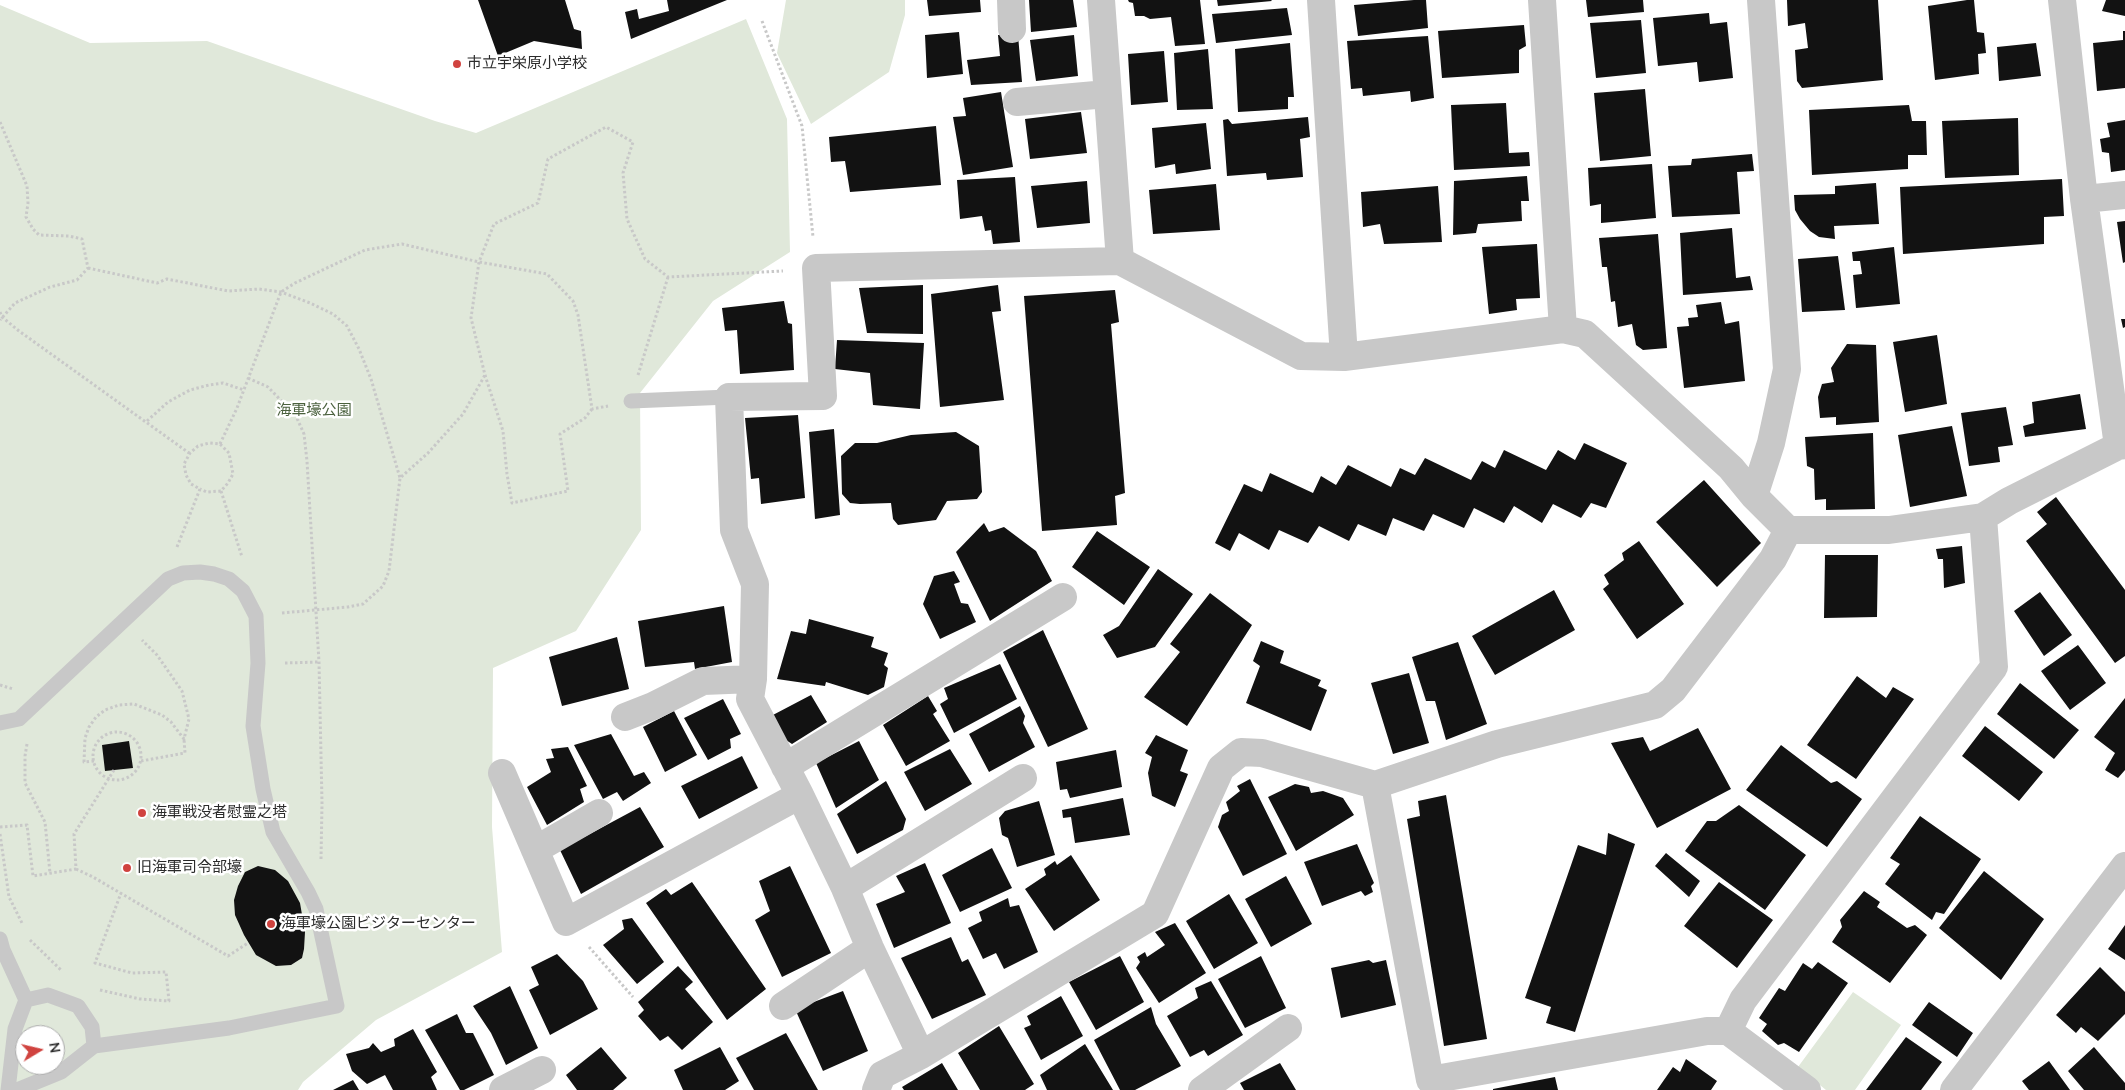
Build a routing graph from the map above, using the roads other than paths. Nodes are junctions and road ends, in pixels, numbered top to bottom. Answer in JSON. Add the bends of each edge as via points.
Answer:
{"nodes":[{"id":1,"x":1011,"y":0,"type":"edge"},
{"id":2,"x":1101,"y":0,"type":"edge"},
{"id":3,"x":1321,"y":0,"type":"edge"},
{"id":4,"x":1542,"y":0,"type":"edge"},
{"id":5,"x":1761,"y":0,"type":"edge"},
{"id":6,"x":2062,"y":0,"type":"edge"},
{"id":7,"x":1012,"y":29,"type":"dead end"},
{"id":8,"x":1107,"y":94,"type":"junction"},
{"id":9,"x":1017,"y":102,"type":"dead end"},
{"id":10,"x":2125,"y":194,"type":"edge"},
{"id":11,"x":2084,"y":199,"type":"junction"},
{"id":12,"x":1120,"y":261,"type":"junction"},
{"id":13,"x":1563,"y":329,"type":"junction"},
{"id":14,"x":1344,"y":357,"type":"junction"},
{"id":15,"x":729,"y":397,"type":"junction"},
{"id":16,"x":631,"y":401,"type":"road end"},
{"id":17,"x":2121,"y":446,"type":"edge"},
{"id":18,"x":1754,"y":496,"type":"junction"},
{"id":19,"x":1983,"y":517,"type":"junction"},
{"id":20,"x":1788,"y":530,"type":"junction"},
{"id":21,"x":1063,"y":597,"type":"dead end"},
{"id":22,"x":754,"y":679,"type":"junction"},
{"id":23,"x":625,"y":717,"type":"dead end"},
{"id":24,"x":0,"y":723,"type":"edge"},
{"id":25,"x":785,"y":767,"type":"junction"},
{"id":26,"x":502,"y":773,"type":"dead end"},
{"id":27,"x":1023,"y":778,"type":"dead end"},
{"id":28,"x":1375,"y":784,"type":"junction"},
{"id":29,"x":800,"y":795,"type":"junction"},
{"id":30,"x":599,"y":813,"type":"dead end"},
{"id":31,"x":535,"y":850,"type":"junction"},
{"id":32,"x":2125,"y":866,"type":"edge"},
{"id":33,"x":845,"y":888,"type":"junction"},
{"id":34,"x":0,"y":939,"type":"edge"},
{"id":35,"x":870,"y":948,"type":"junction"},
{"id":36,"x":26,"y":1000,"type":"junction"},
{"id":37,"x":783,"y":1006,"type":"dead end"},
{"id":38,"x":1288,"y":1028,"type":"dead end"},
{"id":39,"x":1728,"y":1031,"type":"junction"},
{"id":40,"x":94,"y":1046,"type":"junction"},
{"id":41,"x":921,"y":1055,"type":"junction"},
{"id":42,"x":542,"y":1070,"type":"dead end"},
{"id":43,"x":8,"y":1090,"type":"edge"},
{"id":44,"x":17,"y":1090,"type":"edge"},
{"id":45,"x":503,"y":1090,"type":"edge"},
{"id":46,"x":876,"y":1090,"type":"edge"},
{"id":47,"x":1202,"y":1090,"type":"edge"},
{"id":48,"x":1807,"y":1090,"type":"edge"},
{"id":49,"x":1954,"y":1090,"type":"edge"}],
"edges":[{"from":1,"to":7,"type":"street"},
{"from":2,"to":8,"type":"street"},
{"from":3,"to":14,"type":"street"},
{"from":4,"to":13,"type":"street"},
{"from":5,"to":18,"type":"street","via":[[1787,370],[1771,443]]},
{"from":6,"to":11,"type":"street"},
{"from":8,"to":9,"type":"street"},
{"from":8,"to":12,"type":"street"},
{"from":10,"to":11,"type":"street"},
{"from":11,"to":17,"type":"street"},
{"from":12,"to":14,"type":"street","via":[[1301,356]]},
{"from":12,"to":15,"type":"street","via":[[816,268],[823,396]]},
{"from":13,"to":14,"type":"street"},
{"from":13,"to":18,"type":"street","via":[[1585,334],[1731,468]]},
{"from":15,"to":16,"type":"lane"},
{"from":15,"to":22,"type":"street","via":[[734,530],[754,584]]},
{"from":17,"to":19,"type":"street"},
{"from":18,"to":20,"type":"street"},
{"from":19,"to":20,"type":"street","via":[[1889,530]]},
{"from":19,"to":39,"type":"street","via":[[1994,667],[1743,1000]]},
{"from":20,"to":28,"type":"street","via":[[1767,567],[1673,690],[1655,705],[1497,744]]},
{"from":21,"to":25,"type":"street"},
{"from":22,"to":23,"type":"street","via":[[703,681]]},
{"from":22,"to":25,"type":"street","via":[[750,699]]},
{"from":24,"to":40,"type":"lane","via":[[19,718],[36,704],[168,579],[183,572],[214,574],[229,579],[243,591],[256,616],[258,663],[253,726],[262,789],[273,832],[316,909],[337,1006],[228,1028]]},
{"from":25,"to":29,"type":"street"},
{"from":26,"to":31,"type":"street"},
{"from":27,"to":33,"type":"street"},
{"from":28,"to":39,"type":"street","via":[[1430,1080]]},
{"from":28,"to":41,"type":"street","via":[[1262,753],[1241,752],[1221,768],[1155,914]]},
{"from":29,"to":31,"type":"street","via":[[566,922]]},
{"from":29,"to":33,"type":"street"},
{"from":30,"to":31,"type":"street"},
{"from":32,"to":49,"type":"street"},
{"from":33,"to":35,"type":"street"},
{"from":34,"to":36,"type":"lane"},
{"from":35,"to":37,"type":"street"},
{"from":35,"to":41,"type":"street"},
{"from":36,"to":40,"type":"lane","via":[[48,995],[78,1006],[92,1028]]},
{"from":36,"to":43,"type":"lane","via":[[15,1030]]},
{"from":38,"to":47,"type":"street"},
{"from":39,"to":48,"type":"street"},
{"from":40,"to":44,"type":"lane","via":[[62,1072]]},
{"from":41,"to":46,"type":"street","via":[[882,1075]]},
{"from":42,"to":45,"type":"street"}]}
